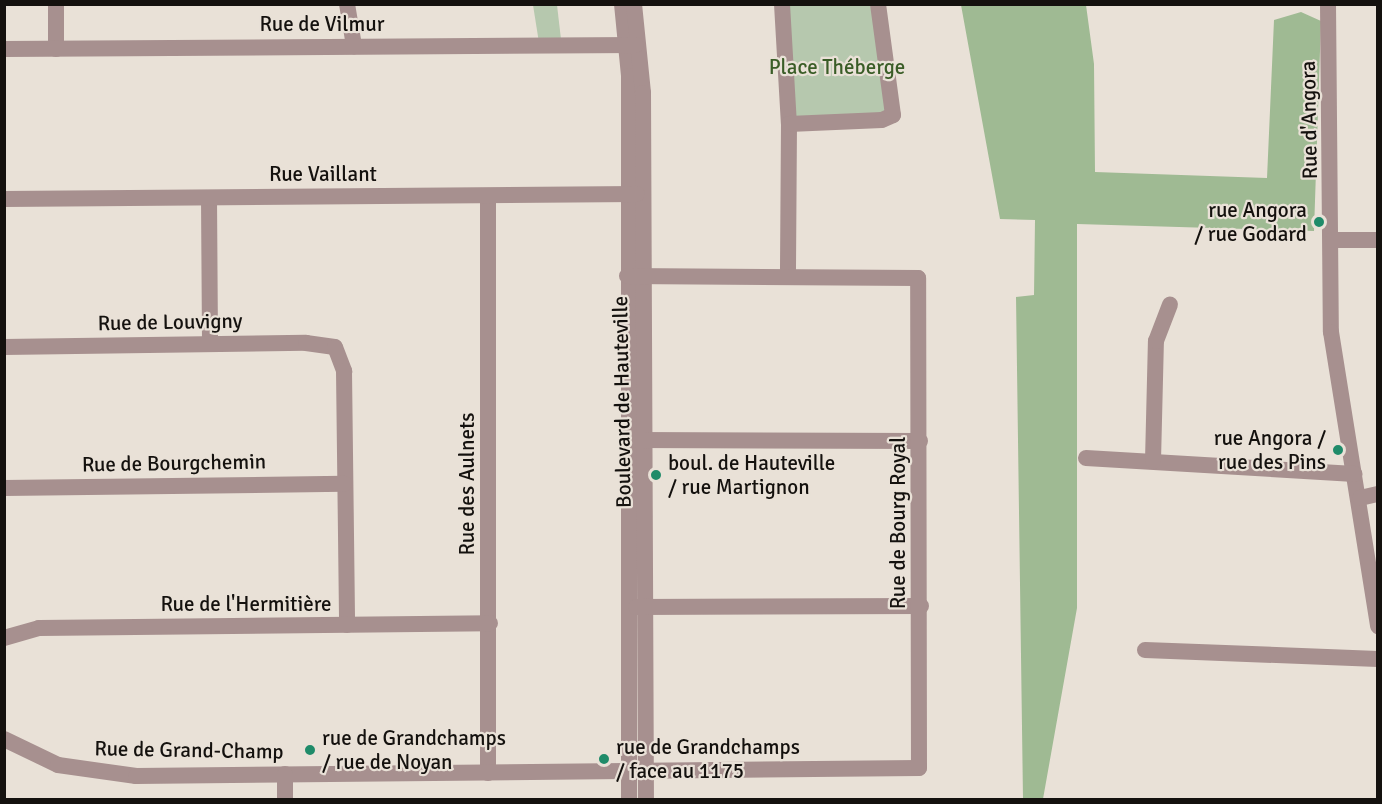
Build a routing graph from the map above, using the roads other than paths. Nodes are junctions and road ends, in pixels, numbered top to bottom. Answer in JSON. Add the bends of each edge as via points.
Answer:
{"nodes":[{"id":1,"x":56,"y":4,"type":"edge"},
{"id":2,"x":346,"y":4,"type":"edge"},
{"id":3,"x":622,"y":4,"type":"edge"},
{"id":4,"x":634,"y":4,"type":"edge"},
{"id":5,"x":782,"y":4,"type":"edge"},
{"id":6,"x":878,"y":4,"type":"edge"},
{"id":7,"x":1328,"y":4,"type":"edge"},
{"id":8,"x":633,"y":45,"type":"junction"},
{"id":9,"x":354,"y":46,"type":"junction"},
{"id":10,"x":4,"y":49,"type":"edge"},
{"id":11,"x":56,"y":49,"type":"junction"},
{"id":12,"x":789,"y":123,"type":"junction"},
{"id":13,"x":635,"y":194,"type":"junction"},
{"id":14,"x":488,"y":196,"type":"junction"},
{"id":15,"x":209,"y":198,"type":"junction"},
{"id":16,"x":4,"y":199,"type":"edge"},
{"id":17,"x":1333,"y":240,"type":"junction"},
{"id":18,"x":1377,"y":240,"type":"edge"},
{"id":19,"x":635,"y":276,"type":"junction"},
{"id":20,"x":788,"y":276,"type":"junction"},
{"id":21,"x":1170,"y":305,"type":"dead end"},
{"id":22,"x":210,"y":344,"type":"junction"},
{"id":23,"x":4,"y":347,"type":"edge"},
{"id":24,"x":637,"y":440,"type":"junction"},
{"id":25,"x":920,"y":441,"type":"junction"},
{"id":26,"x":1086,"y":458,"type":"dead end"},
{"id":27,"x":1153,"y":461,"type":"junction"},
{"id":28,"x":1355,"y":474,"type":"junction"},
{"id":29,"x":344,"y":484,"type":"junction"},
{"id":30,"x":4,"y":488,"type":"edge"},
{"id":31,"x":1377,"y":494,"type":"edge"},
{"id":32,"x":1360,"y":498,"type":"junction"},
{"id":33,"x":629,"y":606,"type":"junction"},
{"id":34,"x":921,"y":606,"type":"junction"},
{"id":35,"x":646,"y":607,"type":"junction"},
{"id":36,"x":490,"y":623,"type":"junction"},
{"id":37,"x":347,"y":625,"type":"junction"},
{"id":38,"x":1377,"y":626,"type":"edge"},
{"id":39,"x":4,"y":638,"type":"edge"},
{"id":40,"x":1145,"y":650,"type":"dead end"},
{"id":41,"x":1377,"y":659,"type":"edge"},
{"id":42,"x":4,"y":739,"type":"edge"},
{"id":43,"x":919,"y":768,"type":"joint"},
{"id":44,"x":629,"y":772,"type":"junction"},
{"id":45,"x":646,"y":772,"type":"junction"},
{"id":46,"x":488,"y":773,"type":"junction"},
{"id":47,"x":285,"y":774,"type":"junction"},
{"id":48,"x":285,"y":800,"type":"edge"},
{"id":49,"x":629,"y":800,"type":"edge"},
{"id":50,"x":646,"y":800,"type":"edge"}],
"edges":[{"from":1,"to":11,"type":"street"},
{"from":2,"to":9,"type":"street"},
{"from":3,"to":8,"type":"street","name":"Boulevard de Hauteville"},
{"from":4,"to":8,"type":"street","name":"Boulevard de Hauteville"},
{"from":5,"to":12,"type":"street"},
{"from":6,"to":12,"type":"street","via":[[893,114],[882,120]]},
{"from":7,"to":17,"type":"street","name":"Rue d'Angora"},
{"from":8,"to":9,"type":"street","name":"Rue de Vilmur"},
{"from":8,"to":13,"type":"street","name":"Boulevard de Hauteville"},
{"from":9,"to":11,"type":"street","name":"Rue de Vilmur"},
{"from":10,"to":11,"type":"street","name":"Rue de Vilmur"},
{"from":12,"to":20,"type":"street"},
{"from":13,"to":14,"type":"street","name":"Rue Vaillant"},
{"from":13,"to":19,"type":"street","name":"Boulevard de Hauteville"},
{"from":14,"to":15,"type":"street","name":"Rue Vaillant"},
{"from":14,"to":36,"type":"street","name":"Rue des Aulnets"},
{"from":15,"to":16,"type":"street","name":"Rue Vaillant"},
{"from":15,"to":22,"type":"street"},
{"from":17,"to":18,"type":"street"},
{"from":17,"to":28,"type":"street","name":"Rue d'Angora","via":[[1331,332]]},
{"from":19,"to":20,"type":"street"},
{"from":19,"to":24,"type":"street","name":"Boulevard de Hauteville"},
{"from":20,"to":25,"type":"street","name":"Rue de Bourg Royal","via":[[918,278]]},
{"from":21,"to":27,"type":"street","via":[[1156,341]]},
{"from":22,"to":23,"type":"street","name":"Rue de Louvigny"},
{"from":22,"to":29,"type":"street","name":"Rue de Louvigny","via":[[335,347],[344,371]]},
{"from":24,"to":25,"type":"street"},
{"from":24,"to":33,"type":"street","name":"Boulevard de Hauteville"},
{"from":24,"to":35,"type":"street","name":"Boulevard de Hauteville"},
{"from":25,"to":34,"type":"street","name":"Rue de Bourg Royal"},
{"from":26,"to":27,"type":"street"},
{"from":27,"to":28,"type":"street"},
{"from":28,"to":32,"type":"street","name":"Rue d'Angora"},
{"from":29,"to":30,"type":"street","name":"Rue de Bourgchemin"},
{"from":29,"to":37,"type":"street"},
{"from":31,"to":32,"type":"street"},
{"from":32,"to":38,"type":"street","name":"Rue d'Angora"},
{"from":33,"to":35,"type":"street"},
{"from":33,"to":44,"type":"street","name":"Boulevard de Hauteville"},
{"from":34,"to":35,"type":"street"},
{"from":34,"to":43,"type":"street","name":"Rue de Bourg Royal"},
{"from":35,"to":45,"type":"street","name":"Boulevard de Hauteville"},
{"from":36,"to":37,"type":"street","name":"Rue de l'Hermitière"},
{"from":36,"to":46,"type":"street","name":"Rue des Aulnets"},
{"from":37,"to":39,"type":"street","name":"Rue de l'Hermitière","via":[[39,628]]},
{"from":40,"to":41,"type":"street"},
{"from":42,"to":47,"type":"street","name":"Rue de Grand-Champ","via":[[58,765],[96,775]]},
{"from":43,"to":45,"type":"street","name":"Rue de Grand-Champ"},
{"from":44,"to":45,"type":"street","name":"Rue de Grand-Champ"},
{"from":44,"to":46,"type":"street","name":"Rue de Grand-Champ"},
{"from":44,"to":49,"type":"street","name":"Boulevard de Hauteville"},
{"from":45,"to":50,"type":"street","name":"Boulevard de Hauteville"},
{"from":46,"to":47,"type":"street","name":"Rue de Grand-Champ"},
{"from":47,"to":48,"type":"street"}]}
